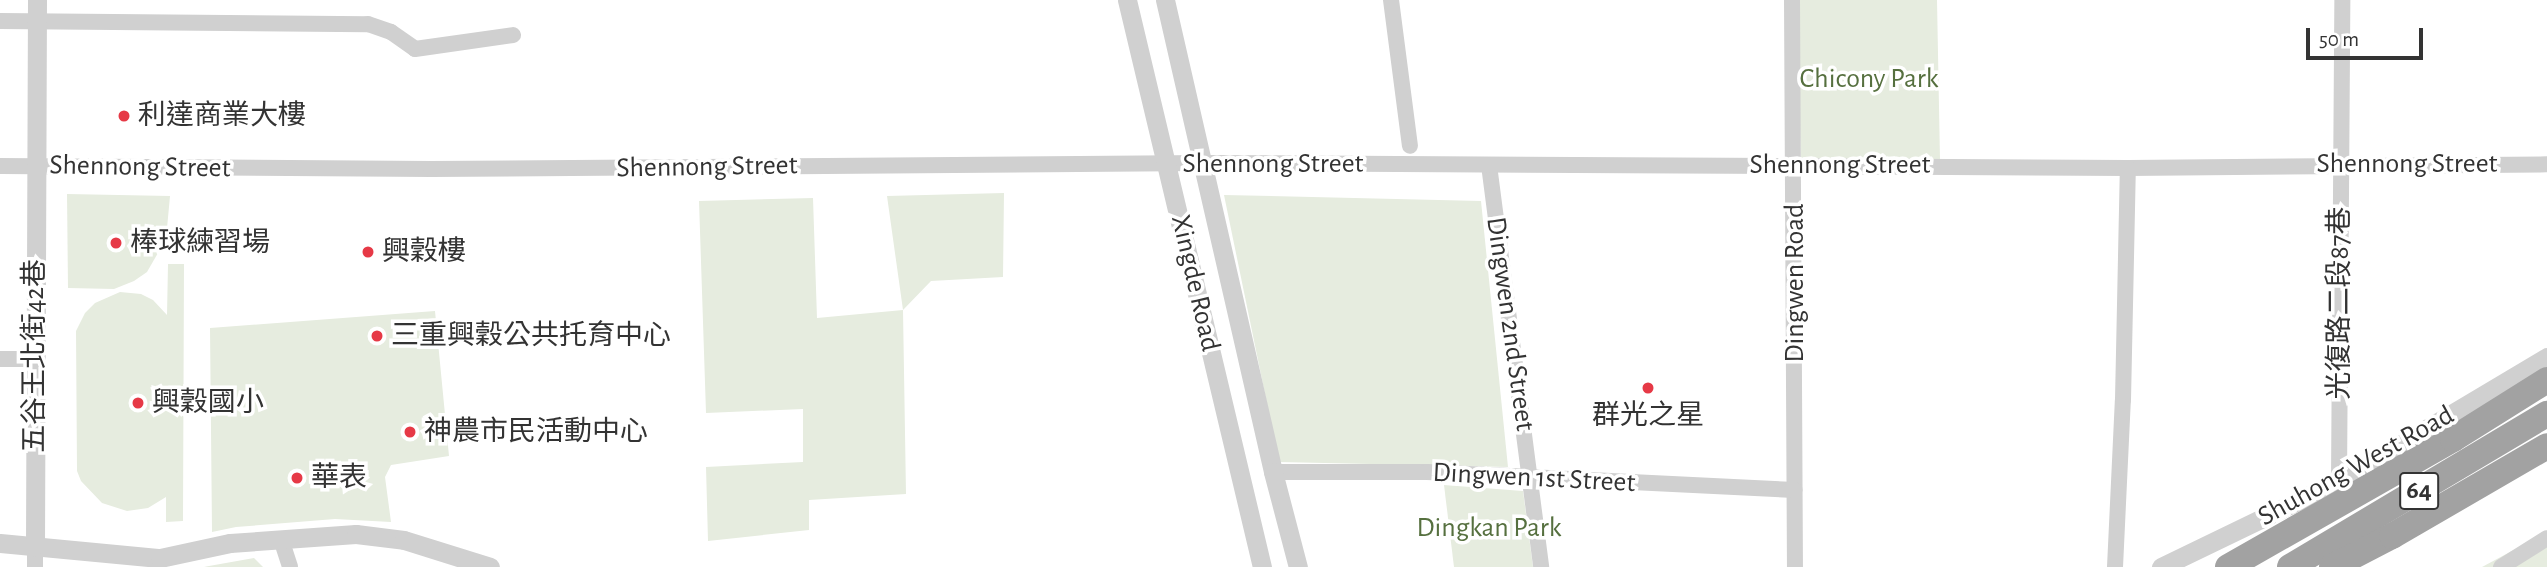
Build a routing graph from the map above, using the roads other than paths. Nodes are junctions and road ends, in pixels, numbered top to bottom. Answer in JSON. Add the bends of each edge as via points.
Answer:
{"nodes":[{"id":1,"x":37,"y":0,"type":"edge"},
{"id":2,"x":1127,"y":0,"type":"edge"},
{"id":3,"x":1165,"y":0,"type":"edge"},
{"id":4,"x":1391,"y":0,"type":"edge"},
{"id":5,"x":1792,"y":0,"type":"edge"},
{"id":6,"x":2342,"y":0,"type":"edge"},
{"id":7,"x":0,"y":21,"type":"edge"},
{"id":8,"x":37,"y":21,"type":"junction"},
{"id":9,"x":513,"y":35,"type":"dead end"},
{"id":10,"x":1410,"y":146,"type":"dead end"},
{"id":11,"x":1167,"y":163,"type":"junction"},
{"id":12,"x":1204,"y":163,"type":"junction"},
{"id":13,"x":2341,"y":163,"type":"junction"},
{"id":14,"x":1794,"y":164,"type":"junction"},
{"id":15,"x":2547,"y":164,"type":"edge"},
{"id":16,"x":1489,"y":165,"type":"junction"},
{"id":17,"x":0,"y":166,"type":"edge"},
{"id":18,"x":35,"y":166,"type":"junction"},
{"id":19,"x":2128,"y":168,"type":"junction"},
{"id":20,"x":2547,"y":357,"type":"edge"},
{"id":21,"x":0,"y":359,"type":"edge"},
{"id":22,"x":34,"y":359,"type":"junction"},
{"id":23,"x":2547,"y":380,"type":"edge"},
{"id":24,"x":2547,"y":392,"type":"edge"},
{"id":25,"x":2547,"y":414,"type":"edge"},
{"id":26,"x":2547,"y":434,"type":"edge"},
{"id":27,"x":2547,"y":446,"type":"edge"},
{"id":28,"x":2547,"y":464,"type":"edge"},
{"id":29,"x":1273,"y":472,"type":"junction"},
{"id":30,"x":1531,"y":479,"type":"junction"},
{"id":31,"x":2339,"y":481,"type":"junction"},
{"id":32,"x":1795,"y":490,"type":"junction"},
{"id":33,"x":2547,"y":538,"type":"edge"},
{"id":34,"x":281,"y":539,"type":"junction"},
{"id":35,"x":0,"y":543,"type":"edge"},
{"id":36,"x":35,"y":545,"type":"junction"},
{"id":37,"x":35,"y":567,"type":"edge"},
{"id":38,"x":290,"y":567,"type":"edge"},
{"id":39,"x":490,"y":567,"type":"edge"},
{"id":40,"x":1262,"y":567,"type":"edge"},
{"id":41,"x":1298,"y":567,"type":"edge"},
{"id":42,"x":1541,"y":567,"type":"edge"},
{"id":43,"x":1795,"y":567,"type":"edge"},
{"id":44,"x":2115,"y":567,"type":"edge"},
{"id":45,"x":2161,"y":567,"type":"edge"},
{"id":46,"x":2228,"y":567,"type":"edge"},
{"id":47,"x":2235,"y":567,"type":"edge"},
{"id":48,"x":2290,"y":567,"type":"edge"},
{"id":49,"x":2332,"y":567,"type":"edge"},
{"id":50,"x":2342,"y":567,"type":"edge"},
{"id":51,"x":2369,"y":567,"type":"edge"},
{"id":52,"x":2501,"y":567,"type":"edge"}],
"edges":[{"from":1,"to":8,"type":"street","name":"五谷王北街42巷"},
{"from":2,"to":11,"type":"street","name":"Xingde Road"},
{"from":3,"to":12,"type":"street","name":"Xingde Road"},
{"from":4,"to":10,"type":"street"},
{"from":5,"to":14,"type":"street","name":"Dingwen Road"},
{"from":6,"to":13,"type":"street","name":"光復路二段87巷"},
{"from":7,"to":8,"type":"street"},
{"from":8,"to":9,"type":"street","via":[[368,24],[391,32],[415,49]]},
{"from":8,"to":18,"type":"street","name":"五谷王北街42巷"},
{"from":11,"to":12,"type":"street","name":"Shennong Street"},
{"from":11,"to":18,"type":"street","name":"Shennong Street","via":[[431,169]]},
{"from":11,"to":40,"type":"street","name":"Xingde Road"},
{"from":12,"to":16,"type":"street","name":"Shennong Street"},
{"from":12,"to":29,"type":"street","name":"Xingde Road"},
{"from":13,"to":15,"type":"street","name":"Shennong Street"},
{"from":13,"to":19,"type":"street","name":"Shennong Street"},
{"from":13,"to":31,"type":"street","name":"光復路二段87巷"},
{"from":14,"to":16,"type":"street","name":"Shennong Street"},
{"from":14,"to":19,"type":"street","name":"Shennong Street"},
{"from":14,"to":32,"type":"street","name":"Dingwen Road"},
{"from":16,"to":30,"type":"street","name":"Dingwen 2nd Street"},
{"from":17,"to":18,"type":"street","name":"Shennong Street"},
{"from":18,"to":22,"type":"street","name":"五谷王北街42巷"},
{"from":19,"to":44,"type":"street"},
{"from":20,"to":31,"type":"street","name":"Shuhong West Road"},
{"from":21,"to":22,"type":"street"},
{"from":22,"to":36,"type":"street","name":"五谷王北街42巷"},
{"from":23,"to":46,"type":"highway","via":[[2454,439]]},
{"from":24,"to":47,"type":"street","name":"Shuhong West Road","via":[[2395,483]]},
{"from":25,"to":48,"type":"highway","number":"64"},
{"from":26,"to":50,"type":"highway"},
{"from":27,"to":49,"type":"highway","number":"64"},
{"from":28,"to":51,"type":"highway"},
{"from":29,"to":30,"type":"street","name":"Dingwen 1st Street","via":[[1427,472]]},
{"from":29,"to":41,"type":"street","name":"Xingde Road"},
{"from":30,"to":32,"type":"street","name":"Dingwen 1st Street"},
{"from":30,"to":42,"type":"street","name":"Dingwen 2nd Street"},
{"from":31,"to":45,"type":"street","name":"Shuhong West Road"},
{"from":32,"to":43,"type":"street","name":"Dingwen Road"},
{"from":33,"to":52,"type":"street"},
{"from":34,"to":36,"type":"street","via":[[230,543],[160,558]]},
{"from":34,"to":38,"type":"street"},
{"from":34,"to":39,"type":"street","via":[[337,534],[392,538]]},
{"from":35,"to":36,"type":"street"},
{"from":36,"to":37,"type":"street"}]}
